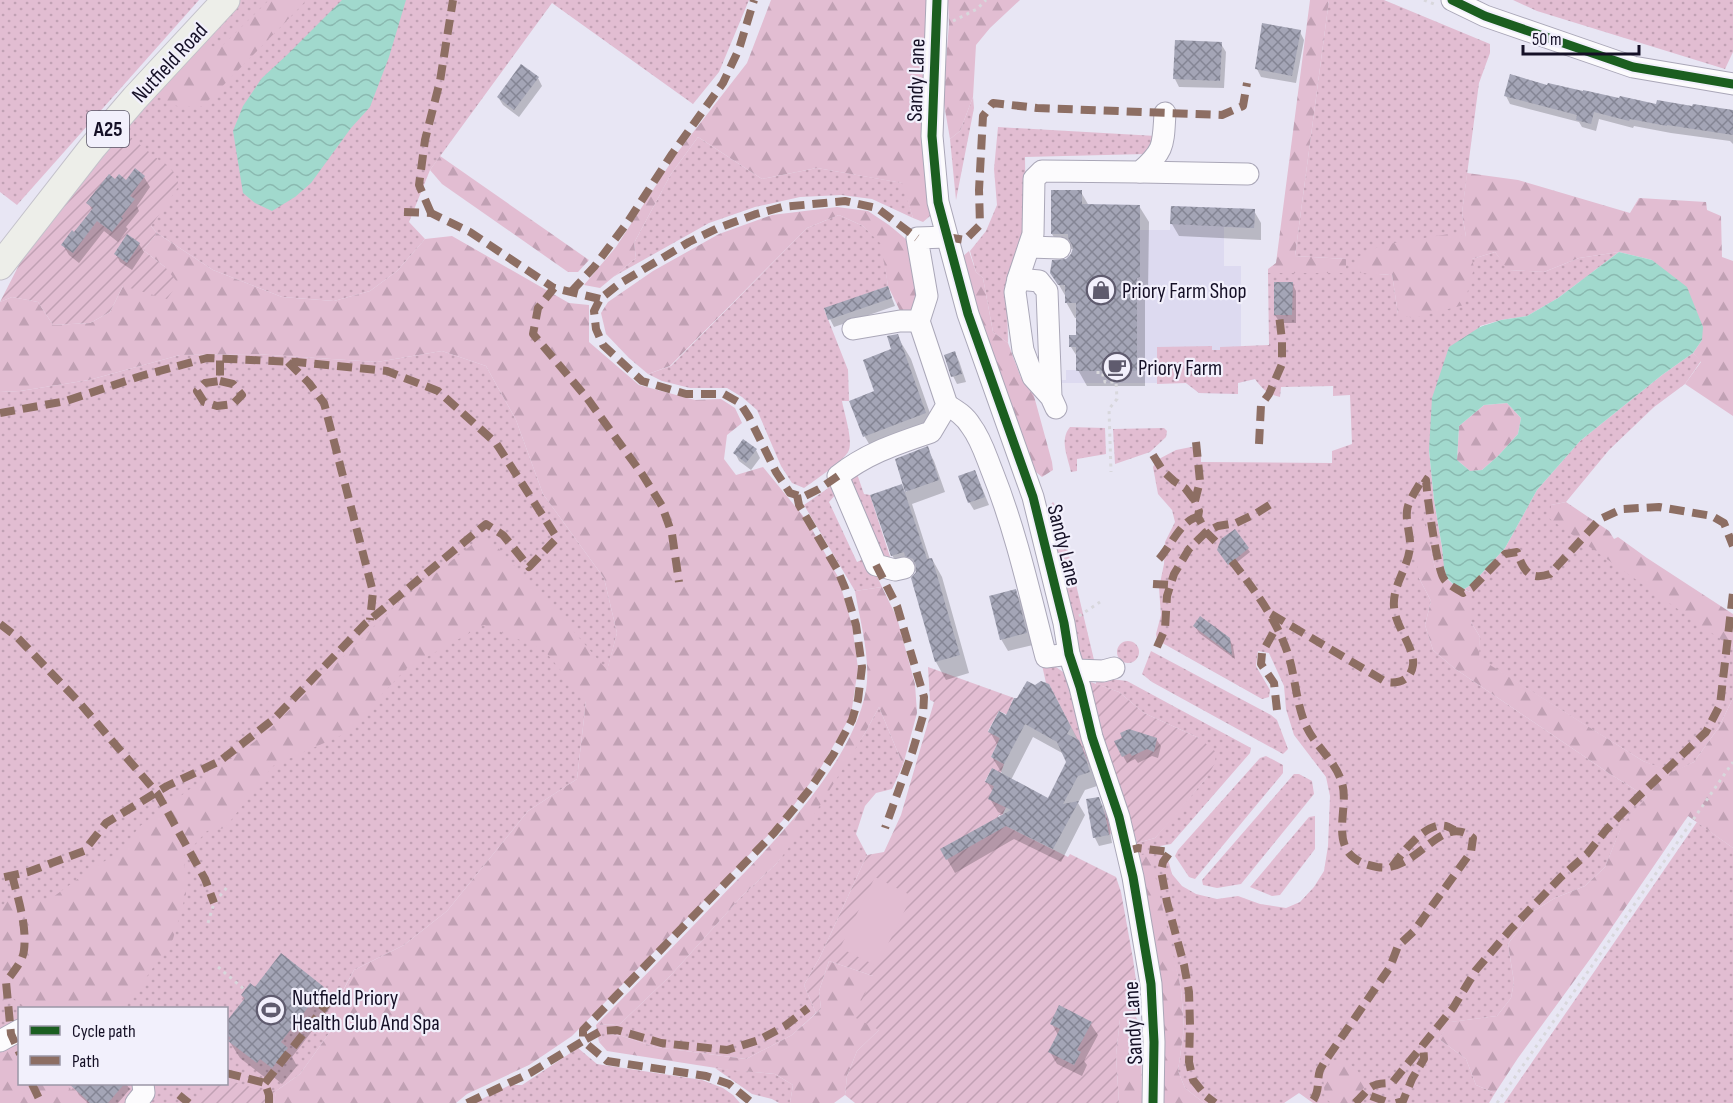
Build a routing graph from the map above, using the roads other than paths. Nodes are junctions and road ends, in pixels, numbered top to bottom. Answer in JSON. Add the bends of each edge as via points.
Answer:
{"nodes":[{"id":1,"x":226,"y":0,"type":"edge"},
{"id":2,"x":938,"y":0,"type":"edge"},
{"id":3,"x":1452,"y":0,"type":"edge"},
{"id":4,"x":1733,"y":84,"type":"edge"},
{"id":5,"x":1165,"y":113,"type":"dead end"},
{"id":6,"x":1140,"y":172,"type":"junction"},
{"id":7,"x":1248,"y":174,"type":"dead end"},
{"id":8,"x":947,"y":237,"type":"junction"},
{"id":9,"x":1029,"y":247,"type":"junction"},
{"id":10,"x":1060,"y":248,"type":"dead end"},
{"id":11,"x":0,"y":266,"type":"edge"},
{"id":12,"x":1018,"y":279,"type":"junction"},
{"id":13,"x":919,"y":321,"type":"junction"},
{"id":14,"x":853,"y":329,"type":"dead end"},
{"id":15,"x":947,"y":405,"type":"junction"},
{"id":16,"x":904,"y":568,"type":"dead end"},
{"id":17,"x":1072,"y":662,"type":"junction"},
{"id":18,"x":1114,"y":668,"type":"dead end"},
{"id":19,"x":18,"y":1031,"type":"edge"},
{"id":20,"x":0,"y":1041,"type":"edge"},
{"id":21,"x":1152,"y":1103,"type":"edge"}],
"edges":[{"from":1,"to":11,"type":"main road","name":"Nutfield Road","number":"A25","via":[[92,148]]},
{"from":2,"to":8,"type":"street","name":"Sandy Lane","via":[[932,136],[938,202]]},
{"from":3,"to":4,"type":"street","via":[[1485,16],[1633,67]]},
{"from":5,"to":6,"type":"street","via":[[1163,143],[1156,158]]},
{"from":6,"to":7,"type":"street"},
{"from":6,"to":9,"type":"street","via":[[1042,171],[1034,179],[1034,234]]},
{"from":8,"to":13,"type":"street","via":[[917,237],[927,296]]},
{"from":8,"to":17,"type":"street","name":"Sandy Lane","via":[[968,314],[1033,497]]},
{"from":9,"to":10,"type":"street"},
{"from":9,"to":12,"type":"street"},
{"from":12,"to":12,"type":"street","via":[[1023,350],[1033,377],[1053,402],[1047,291],[1039,281]]},
{"from":13,"to":14,"type":"street"},
{"from":13,"to":15,"type":"street"},
{"from":15,"to":16,"type":"street","via":[[931,432],[881,449],[838,476],[876,565]]},
{"from":15,"to":17,"type":"street","via":[[962,414],[979,438],[994,476],[1046,657]]},
{"from":17,"to":18,"type":"street","via":[[1103,671]]},
{"from":17,"to":21,"type":"street","name":"Sandy Lane","via":[[1119,817],[1133,878],[1151,984]]},
{"from":19,"to":20,"type":"street"}]}
